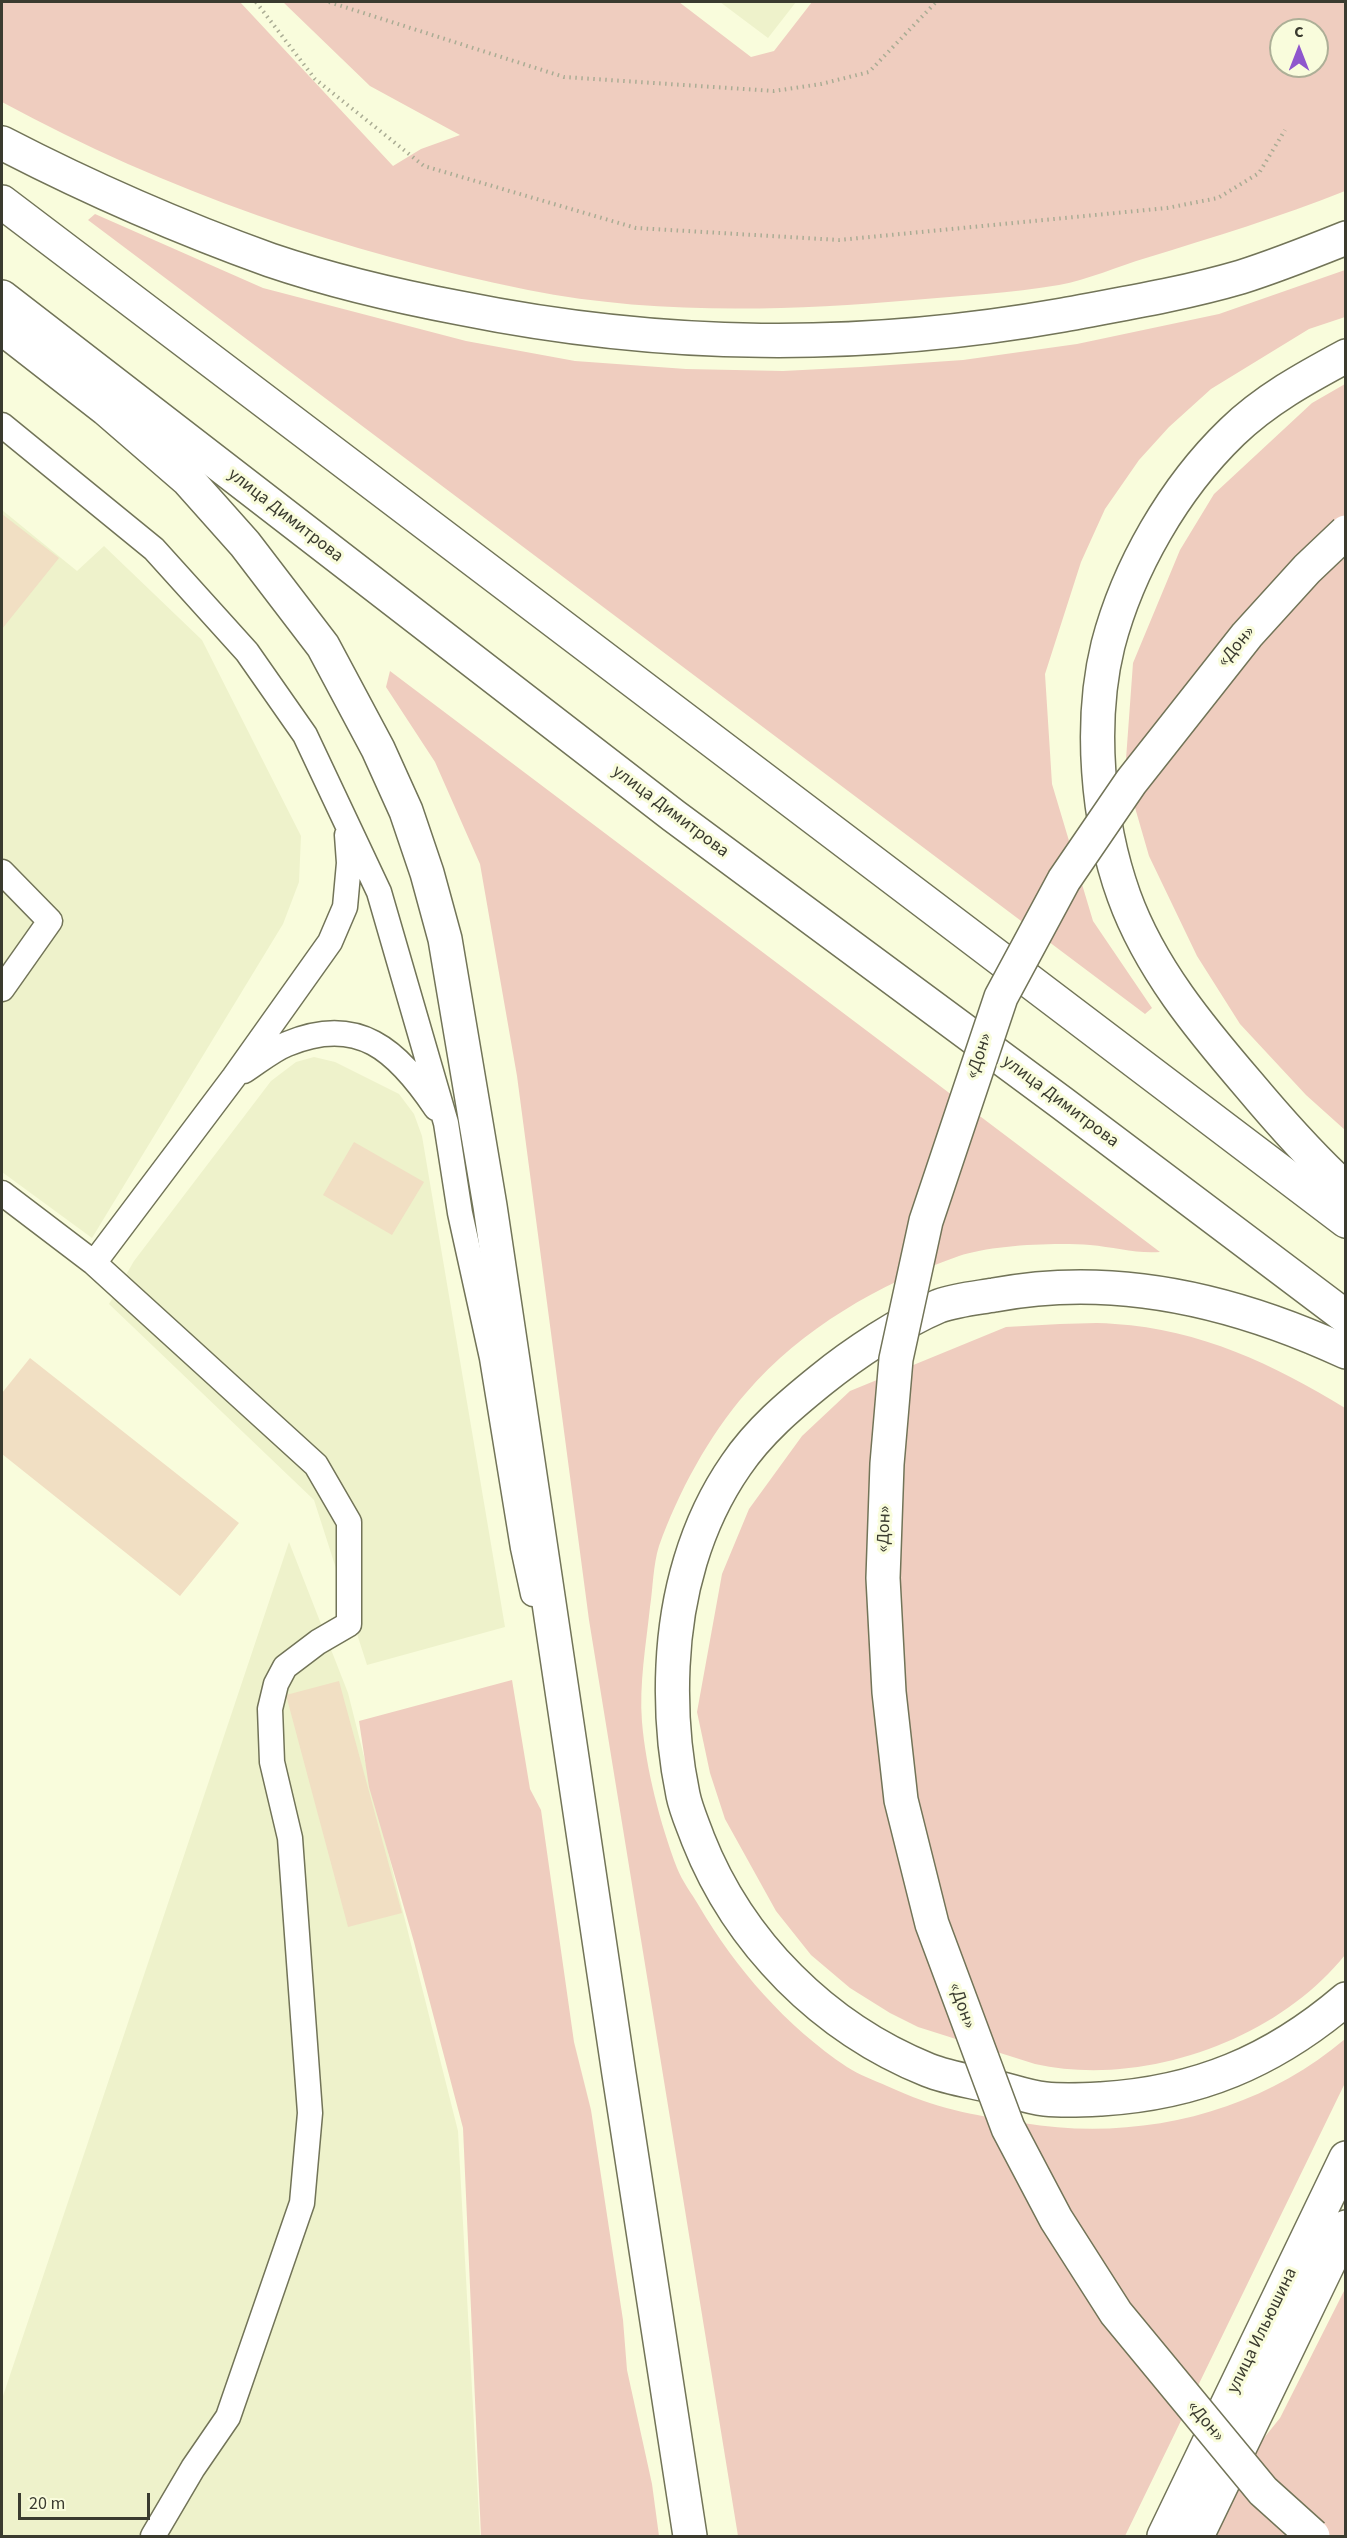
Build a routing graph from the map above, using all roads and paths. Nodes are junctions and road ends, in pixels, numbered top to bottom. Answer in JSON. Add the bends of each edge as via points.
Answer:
{"nodes":[{"id":1,"x":256,"y":2,"type":"edge"},
{"id":2,"x":329,"y":2,"type":"edge"},
{"id":3,"x":936,"y":2,"type":"edge"},
{"id":4,"x":1285,"y":130,"type":"dead end"},
{"id":5,"x":2,"y":143,"type":"edge"},
{"id":6,"x":2,"y":202,"type":"edge"},
{"id":7,"x":1346,"y":238,"type":"edge"},
{"id":8,"x":2,"y":297,"type":"edge"},
{"id":9,"x":2,"y":328,"type":"edge"},
{"id":10,"x":1346,"y":356,"type":"edge"},
{"id":11,"x":2,"y":425,"type":"edge"},
{"id":12,"x":1346,"y":532,"type":"edge"},
{"id":13,"x":345,"y":821,"type":"junction"},
{"id":14,"x":2,"y":872,"type":"edge"},
{"id":15,"x":2,"y":989,"type":"edge"},
{"id":16,"x":234,"y":1077,"type":"junction"},
{"id":17,"x":446,"y":1123,"type":"junction"},
{"id":18,"x":1346,"y":1189,"type":"edge"},
{"id":19,"x":2,"y":1192,"type":"edge"},
{"id":20,"x":1346,"y":1221,"type":"edge"},
{"id":21,"x":94,"y":1263,"type":"junction"},
{"id":22,"x":1346,"y":1317,"type":"edge"},
{"id":23,"x":1346,"y":1352,"type":"edge"},
{"id":24,"x":573,"y":1766,"type":"junction"},
{"id":25,"x":1346,"y":1999,"type":"edge"},
{"id":26,"x":1346,"y":2158,"type":"edge"},
{"id":27,"x":1346,"y":2228,"type":"edge"},
{"id":28,"x":153,"y":2536,"type":"edge"},
{"id":29,"x":690,"y":2536,"type":"edge"},
{"id":30,"x":1164,"y":2536,"type":"edge"},
{"id":31,"x":1197,"y":2536,"type":"edge"},
{"id":32,"x":1313,"y":2536,"type":"edge"}],
"edges":[{"from":1,"to":4,"type":"path","via":[[315,80],[424,166],[636,228],[839,240],[1167,208],[1218,198],[1259,173]]},
{"from":2,"to":3,"type":"path","via":[[564,77],[774,91],[869,72]]},
{"from":5,"to":7,"type":"main road","via":[[71,179],[272,261],[387,294],[490,314],[668,339],[824,342],[916,336],[1028,321],[1135,302],[1240,277]]},
{"from":6,"to":20,"type":"main road"},
{"from":8,"to":22,"type":"main road","name":"улица Димитрова","via":[[674,816]]},
{"from":9,"to":24,"type":"main road","via":[[106,409],[188,480],[244,544],[323,646],[406,811],[445,939],[509,1329]]},
{"from":10,"to":18,"type":"main road","via":[[1269,401],[1232,433],[1188,483],[1157,531],[1134,574],[1108,646],[1099,714],[1098,774],[1124,895],[1149,951],[1178,998],[1226,1059],[1301,1146]]},
{"from":11,"to":13,"type":"lane","via":[[154,549],[247,652],[305,735]]},
{"from":12,"to":32,"type":"main road","name":"«Дон»","bridge":true,"via":[[1246,635],[1131,782],[1064,880],[1001,997],[926,1221],[896,1359],[883,1578],[889,1692],[901,1800],[932,1924],[1008,2128],[1056,2219],[1116,2313],[1263,2491]]},
{"from":13,"to":16,"type":"lane","via":[[349,863],[345,907],[321,957]]},
{"from":13,"to":17,"type":"lane","via":[[379,891]]},
{"from":14,"to":15,"type":"lane","via":[[50,921]]},
{"from":16,"to":17,"type":"lane","via":[[285,1045],[321,1033],[345,1032],[370,1041],[404,1067]]},
{"from":16,"to":21,"type":"lane"},
{"from":17,"to":24,"type":"lane","via":[[460,1212],[492,1358],[523,1548]]},
{"from":19,"to":21,"type":"lane"},
{"from":21,"to":28,"type":"lane","via":[[316,1465],[349,1522],[349,1624],[285,1667],[270,1709],[272,1762],[290,1838],[310,2113],[302,2204],[228,2417]]},
{"from":23,"to":25,"type":"main road","via":[[1232,1308],[1158,1292],[1101,1286],[1037,1287],[941,1305],[854,1354],[781,1412],[736,1464],[697,1540],[682,1587],[674,1634],[670,1715],[683,1800],[708,1863],[738,1916],[777,1967],[828,2013],[886,2051],[933,2072],[1044,2099],[1122,2097],[1178,2090],[1279,2049]]},
{"from":24,"to":29,"type":"main road"},
{"from":26,"to":30,"type":"main road","name":"улица Ильюшина"},
{"from":27,"to":31,"type":"main road","name":"улица Ильюшина"}]}
